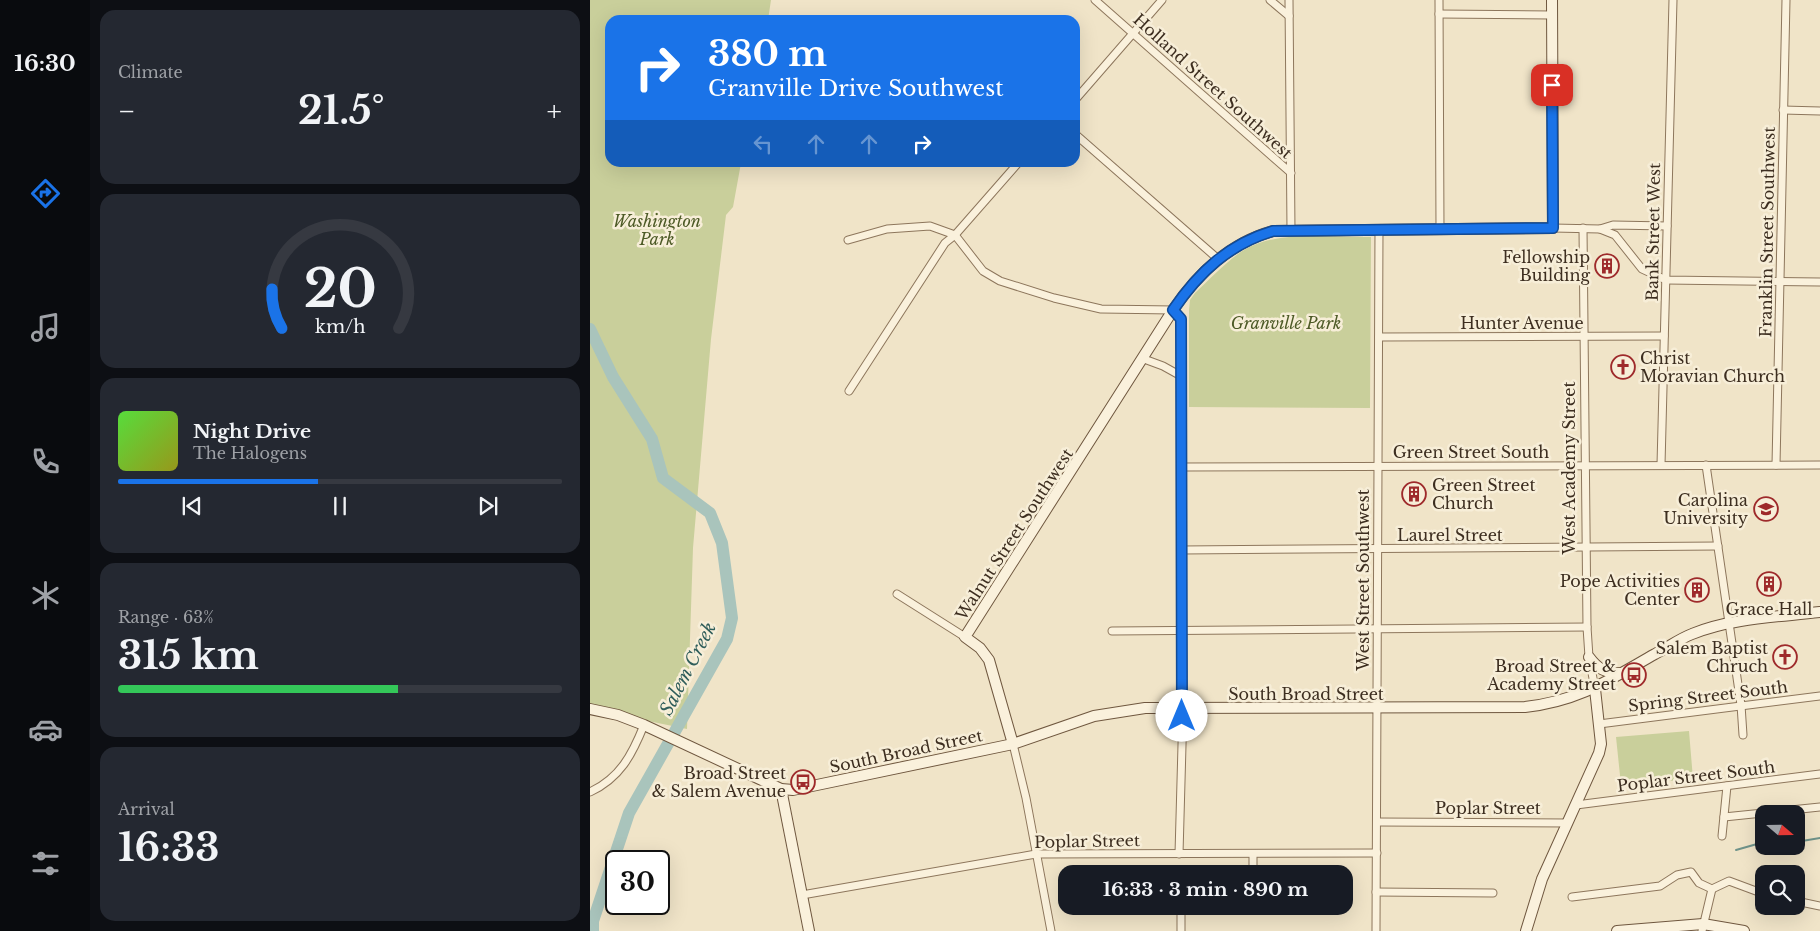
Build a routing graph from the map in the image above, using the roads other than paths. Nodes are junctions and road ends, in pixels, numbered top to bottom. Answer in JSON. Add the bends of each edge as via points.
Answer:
{"nodes":[{"id":1,"x":1095,"y":0,"type":"edge"},
{"id":2,"x":1162,"y":0,"type":"edge"},
{"id":3,"x":1270,"y":0,"type":"edge"},
{"id":4,"x":1289,"y":0,"type":"edge"},
{"id":5,"x":1438,"y":0,"type":"edge"},
{"id":6,"x":1552,"y":0,"type":"edge"},
{"id":7,"x":1673,"y":0,"type":"edge"},
{"id":8,"x":1786,"y":0,"type":"edge"},
{"id":9,"x":1439,"y":14,"type":"junction"},
{"id":10,"x":1552,"y":15,"type":"junction"},
{"id":11,"x":1289,"y":16,"type":"junction"},
{"id":12,"x":1133,"y":33,"type":"junction"},
{"id":13,"x":1080,"y":94,"type":"edge"},
{"id":14,"x":1784,"y":110,"type":"junction"},
{"id":15,"x":1820,"y":111,"type":"edge"},
{"id":16,"x":1080,"y":138,"type":"edge"},
{"id":17,"x":1015,"y":167,"type":"edge"},
{"id":18,"x":1291,"y":173,"type":"junction"},
{"id":19,"x":1667,"y":226,"type":"junction"},
{"id":20,"x":1440,"y":228,"type":"junction"},
{"id":21,"x":1553,"y":228,"type":"junction"},
{"id":22,"x":1583,"y":228,"type":"junction"},
{"id":23,"x":1600,"y":229,"type":"junction"},
{"id":24,"x":1291,"y":230,"type":"junction"},
{"id":25,"x":1378,"y":230,"type":"junction"},
{"id":26,"x":955,"y":235,"type":"junction"},
{"id":27,"x":848,"y":240,"type":"dead end"},
{"id":28,"x":1218,"y":258,"type":"junction"},
{"id":29,"x":1666,"y":280,"type":"junction"},
{"id":30,"x":1779,"y":280,"type":"junction"},
{"id":31,"x":1820,"y":282,"type":"edge"},
{"id":32,"x":1173,"y":310,"type":"junction"},
{"id":33,"x":1584,"y":336,"type":"junction"},
{"id":34,"x":1664,"y":336,"type":"junction"},
{"id":35,"x":1379,"y":337,"type":"junction"},
{"id":36,"x":1144,"y":359,"type":"junction"},
{"id":37,"x":1181,"y":376,"type":"junction"},
{"id":38,"x":849,"y":391,"type":"dead end"},
{"id":39,"x":1706,"y":465,"type":"junction"},
{"id":40,"x":1776,"y":465,"type":"junction"},
{"id":41,"x":1820,"y":465,"type":"edge"},
{"id":42,"x":1378,"y":466,"type":"junction"},
{"id":43,"x":1584,"y":466,"type":"junction"},
{"id":44,"x":1661,"y":466,"type":"junction"},
{"id":45,"x":1182,"y":467,"type":"junction"},
{"id":46,"x":1718,"y":546,"type":"junction"},
{"id":47,"x":1585,"y":548,"type":"junction"},
{"id":48,"x":1377,"y":549,"type":"junction"},
{"id":49,"x":1182,"y":550,"type":"junction"},
{"id":50,"x":897,"y":594,"type":"dead end"},
{"id":51,"x":1820,"y":612,"type":"edge"},
{"id":52,"x":1730,"y":624,"type":"junction"},
{"id":53,"x":1587,"y":627,"type":"junction"},
{"id":54,"x":1376,"y":628,"type":"junction"},
{"id":55,"x":1182,"y":630,"type":"junction"},
{"id":56,"x":1112,"y":631,"type":"dead end"},
{"id":57,"x":965,"y":637,"type":"junction"},
{"id":58,"x":1589,"y":656,"type":"junction"},
{"id":59,"x":1622,"y":673,"type":"junction"},
{"id":60,"x":1595,"y":689,"type":"junction"},
{"id":61,"x":1820,"y":696,"type":"edge"},
{"id":62,"x":1741,"y":706,"type":"junction"},
{"id":63,"x":1377,"y":708,"type":"junction"},
{"id":64,"x":590,"y":709,"type":"edge"},
{"id":65,"x":1182,"y":709,"type":"junction"},
{"id":66,"x":1599,"y":724,"type":"junction"},
{"id":67,"x":644,"y":725,"type":"junction"},
{"id":68,"x":1743,"y":735,"type":"dead end"},
{"id":69,"x":1013,"y":744,"type":"junction"},
{"id":70,"x":1820,"y":774,"type":"edge"},
{"id":71,"x":1727,"y":786,"type":"junction"},
{"id":72,"x":781,"y":789,"type":"junction"},
{"id":73,"x":590,"y":792,"type":"edge"},
{"id":74,"x":1576,"y":805,"type":"junction"},
{"id":75,"x":1820,"y":807,"type":"edge"},
{"id":76,"x":1724,"y":817,"type":"junction"},
{"id":77,"x":1377,"y":822,"type":"junction"},
{"id":78,"x":1568,"y":823,"type":"junction"},
{"id":79,"x":1722,"y":836,"type":"dead end"},
{"id":80,"x":1377,"y":853,"type":"junction"},
{"id":81,"x":1036,"y":854,"type":"junction"},
{"id":82,"x":1180,"y":854,"type":"junction"},
{"id":83,"x":1253,"y":854,"type":"junction"},
{"id":84,"x":1253,"y":865,"type":"edge"},
{"id":85,"x":1712,"y":889,"type":"junction"},
{"id":86,"x":1755,"y":890,"type":"edge"},
{"id":87,"x":1376,"y":892,"type":"junction"},
{"id":88,"x":1493,"y":893,"type":"dead end"},
{"id":89,"x":802,"y":895,"type":"junction"},
{"id":90,"x":1572,"y":897,"type":"dead end"},
{"id":91,"x":1805,"y":903,"type":"edge"},
{"id":92,"x":1820,"y":906,"type":"edge"},
{"id":93,"x":1181,"y":915,"type":"edge"},
{"id":94,"x":1703,"y":928,"type":"edge"},
{"id":95,"x":809,"y":931,"type":"edge"},
{"id":96,"x":1051,"y":931,"type":"edge"},
{"id":97,"x":1181,"y":931,"type":"edge"},
{"id":98,"x":1376,"y":931,"type":"edge"},
{"id":99,"x":1526,"y":931,"type":"edge"},
{"id":100,"x":1617,"y":931,"type":"edge"},
{"id":101,"x":1744,"y":931,"type":"edge"}],
"edges":[{"from":1,"to":12,"type":"street","name":"Holland Street Southwest"},
{"from":2,"to":12,"type":"street"},
{"from":3,"to":11,"type":"street"},
{"from":4,"to":11,"type":"street"},
{"from":5,"to":9,"type":"street"},
{"from":6,"to":10,"type":"street"},
{"from":7,"to":19,"type":"street","name":"Bank Street West"},
{"from":8,"to":14,"type":"street","name":"Franklin Street Southwest"},
{"from":9,"to":10,"type":"street"},
{"from":9,"to":20,"type":"street"},
{"from":10,"to":21,"type":"street"},
{"from":11,"to":18,"type":"street"},
{"from":12,"to":13,"type":"street"},
{"from":12,"to":18,"type":"street","name":"Holland Street Southwest"},
{"from":14,"to":15,"type":"street"},
{"from":14,"to":30,"type":"street","name":"Franklin Street Southwest"},
{"from":16,"to":28,"type":"street"},
{"from":17,"to":26,"type":"street"},
{"from":18,"to":24,"type":"street"},
{"from":19,"to":23,"type":"street","via":[[1613,225]]},
{"from":19,"to":29,"type":"street","name":"Bank Street West"},
{"from":20,"to":21,"type":"street","name":"Walnut Street Southwest"},
{"from":20,"to":25,"type":"street","name":"Walnut Street Southwest"},
{"from":21,"to":22,"type":"street"},
{"from":22,"to":23,"type":"street"},
{"from":22,"to":33,"type":"street","name":"West Academy Street"},
{"from":23,"to":29,"type":"street","via":[[1615,235],[1642,269]]},
{"from":24,"to":25,"type":"street","name":"Walnut Street Southwest"},
{"from":24,"to":28,"type":"street","name":"Walnut Street Southwest","via":[[1254,236]]},
{"from":25,"to":35,"type":"street","name":"West Street Southwest"},
{"from":26,"to":27,"type":"street","via":[[936,227],[919,225],[887,229]]},
{"from":26,"to":32,"type":"street","via":[[978,265],[1000,281],[1101,309]]},
{"from":26,"to":38,"type":"street","via":[[945,243]]},
{"from":28,"to":32,"type":"street","name":"Walnut Street Southwest"},
{"from":29,"to":30,"type":"street"},
{"from":29,"to":34,"type":"street","name":"Bank Street West"},
{"from":30,"to":31,"type":"street"},
{"from":30,"to":40,"type":"street","name":"Franklin Street Southwest"},
{"from":32,"to":36,"type":"street","name":"Walnut Street Southwest"},
{"from":32,"to":37,"type":"street","via":[[1181,319]]},
{"from":33,"to":34,"type":"street","name":"Hunter Avenue"},
{"from":33,"to":35,"type":"street","name":"Hunter Avenue"},
{"from":33,"to":43,"type":"street","name":"West Academy Street"},
{"from":34,"to":44,"type":"street","name":"Bank Street West"},
{"from":35,"to":42,"type":"street","name":"West Street Southwest"},
{"from":36,"to":37,"type":"street"},
{"from":36,"to":57,"type":"street","name":"Walnut Street Southwest"},
{"from":37,"to":45,"type":"street"},
{"from":39,"to":40,"type":"street","name":"Green Street South"},
{"from":39,"to":44,"type":"street","name":"Green Street South"},
{"from":39,"to":46,"type":"street"},
{"from":40,"to":41,"type":"street","name":"Green Street South"},
{"from":42,"to":43,"type":"street","name":"Green Street South"},
{"from":42,"to":45,"type":"street","name":"Green Street South"},
{"from":42,"to":48,"type":"street","name":"West Street Southwest"},
{"from":43,"to":44,"type":"street","name":"Green Street South"},
{"from":43,"to":47,"type":"street","name":"West Academy Street"},
{"from":45,"to":49,"type":"street"},
{"from":46,"to":47,"type":"street","name":"Laurel Street"},
{"from":46,"to":52,"type":"street"},
{"from":47,"to":48,"type":"street","name":"Laurel Street"},
{"from":47,"to":53,"type":"street","name":"West Academy Street"},
{"from":48,"to":49,"type":"street","name":"Laurel Street"},
{"from":48,"to":54,"type":"street","name":"West Street Southwest"},
{"from":49,"to":55,"type":"street"},
{"from":50,"to":57,"type":"street"},
{"from":51,"to":52,"type":"street","name":"South Broad Street"},
{"from":52,"to":59,"type":"street","name":"South Broad Street","via":[[1692,634]]},
{"from":52,"to":62,"type":"street"},
{"from":53,"to":54,"type":"street"},
{"from":53,"to":58,"type":"street","name":"West Academy Street"},
{"from":54,"to":55,"type":"street"},
{"from":54,"to":63,"type":"street","name":"West Street Southwest"},
{"from":55,"to":56,"type":"street"},
{"from":55,"to":65,"type":"street"},
{"from":57,"to":69,"type":"street","name":"Walnut Street Southwest","via":[[989,660]]},
{"from":58,"to":59,"type":"street","via":[[1604,672]]},
{"from":58,"to":60,"type":"street","name":"West Academy Street"},
{"from":59,"to":60,"type":"street","name":"South Broad Street"},
{"from":60,"to":63,"type":"street","name":"South Broad Street","via":[[1556,703],[1525,707]]},
{"from":60,"to":66,"type":"street","name":"West Academy Street"},
{"from":61,"to":62,"type":"street","name":"Spring Street South"},
{"from":62,"to":66,"type":"street","name":"Spring Street South"},
{"from":62,"to":68,"type":"street"},
{"from":63,"to":65,"type":"street","name":"South Broad Street"},
{"from":63,"to":77,"type":"street","name":"West Street Southwest"},
{"from":64,"to":67,"type":"street","name":"South Broad Street"},
{"from":65,"to":69,"type":"street","name":"South Broad Street","via":[[1145,708],[1107,713]]},
{"from":65,"to":82,"type":"street"},
{"from":66,"to":74,"type":"street","name":"West Academy Street","via":[[1600,754]]},
{"from":67,"to":72,"type":"street","name":"South Broad Street"},
{"from":67,"to":73,"type":"street","via":[[617,775]]},
{"from":69,"to":72,"type":"street","name":"South Broad Street","via":[[807,788]]},
{"from":69,"to":81,"type":"street","name":"Walnut Street Southwest"},
{"from":70,"to":71,"type":"street","name":"Poplar Street South"},
{"from":71,"to":74,"type":"street","name":"Poplar Street South"},
{"from":71,"to":76,"type":"street"},
{"from":72,"to":89,"type":"street"},
{"from":74,"to":78,"type":"street","name":"West Academy Street"},
{"from":75,"to":76,"type":"street"},
{"from":76,"to":79,"type":"street"},
{"from":77,"to":78,"type":"street","name":"Poplar Street"},
{"from":77,"to":80,"type":"street","name":"West Street Southwest"},
{"from":78,"to":99,"type":"street","name":"West Academy Street","via":[[1542,879]]},
{"from":80,"to":83,"type":"street","name":"Poplar Street"},
{"from":80,"to":87,"type":"street","name":"West Street Southwest"},
{"from":81,"to":82,"type":"street","name":"Poplar Street"},
{"from":81,"to":89,"type":"street","name":"Poplar Street"},
{"from":81,"to":96,"type":"street","name":"Walnut Street Southwest"},
{"from":82,"to":83,"type":"street","name":"Poplar Street"},
{"from":83,"to":84,"type":"street"},
{"from":85,"to":86,"type":"street","via":[[1729,880]]},
{"from":85,"to":90,"type":"street","via":[[1699,883],[1691,872],[1677,875],[1660,886]]},
{"from":85,"to":94,"type":"street"},
{"from":87,"to":88,"type":"street"},
{"from":87,"to":98,"type":"street","name":"West Street Southwest"},
{"from":89,"to":95,"type":"street"},
{"from":91,"to":92,"type":"street"},
{"from":93,"to":97,"type":"street"},
{"from":94,"to":100,"type":"street"},
{"from":94,"to":101,"type":"street"}]}
